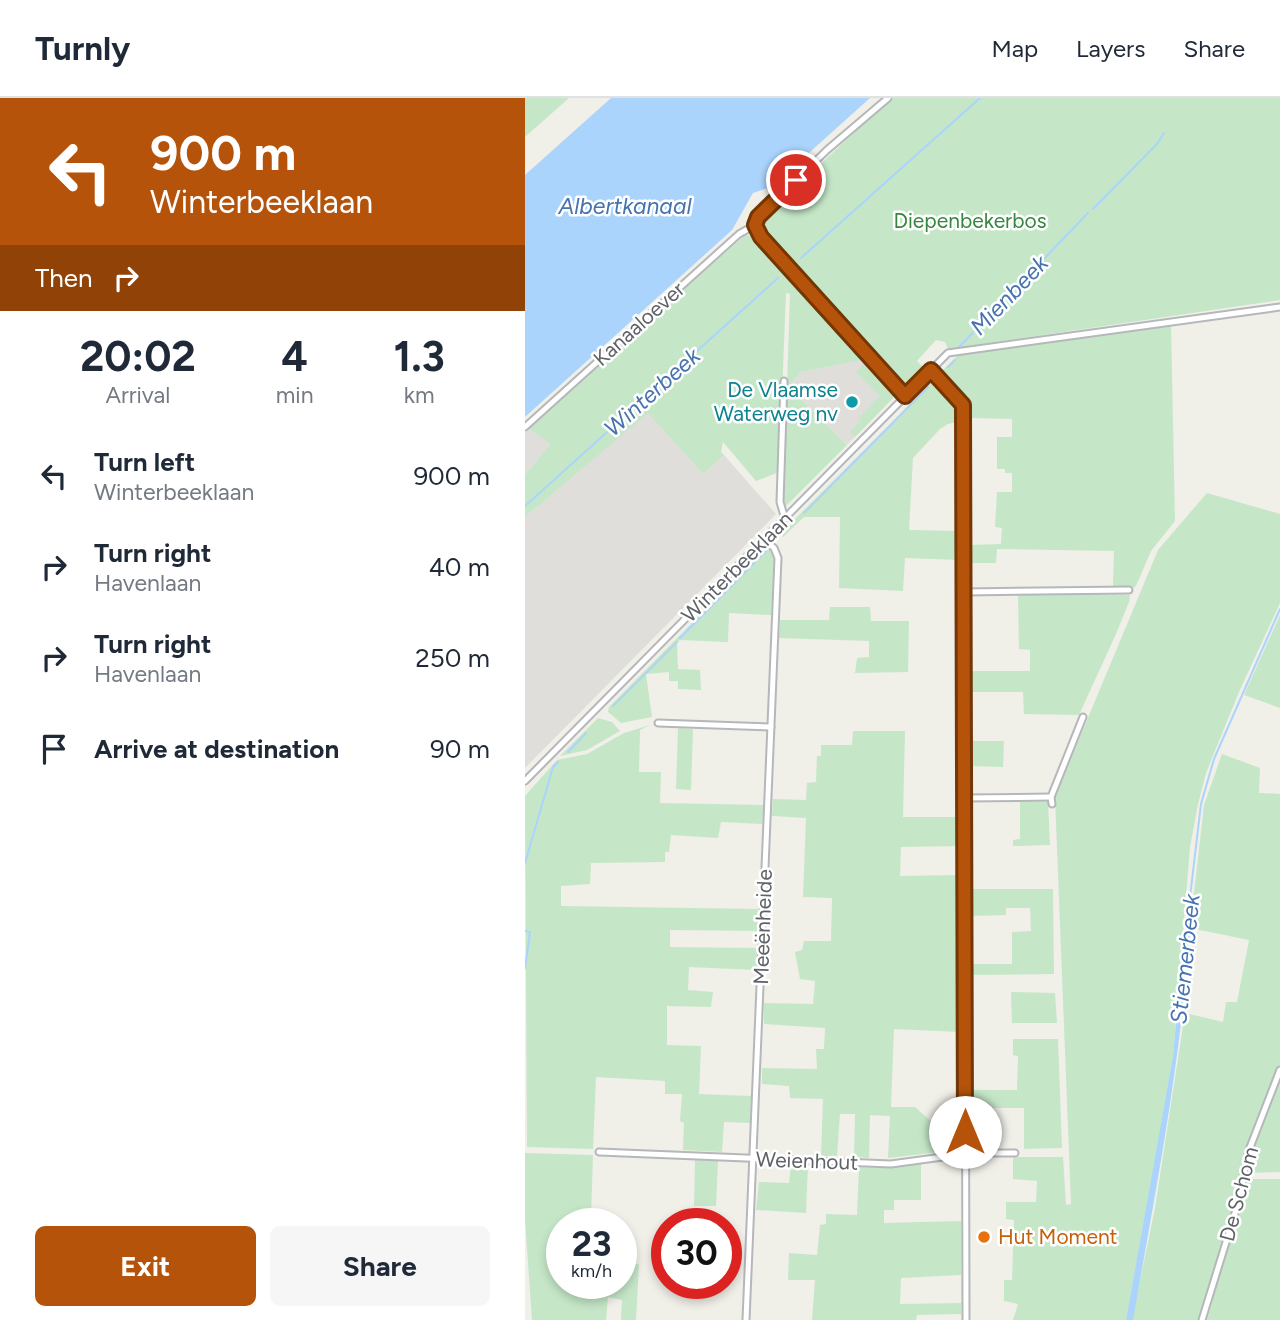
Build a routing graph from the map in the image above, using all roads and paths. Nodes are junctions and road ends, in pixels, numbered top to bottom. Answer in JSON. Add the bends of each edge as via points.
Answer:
{"nodes":[{"id":1,"x":888,"y":98,"type":"edge"},
{"id":2,"x":755,"y":225,"type":"junction"},
{"id":3,"x":1280,"y":307,"type":"edge"},
{"id":4,"x":931,"y":370,"type":"junction"},
{"id":5,"x":783,"y":381,"type":"dead end"},
{"id":6,"x":905,"y":396,"type":"junction"},
{"id":7,"x":525,"y":427,"type":"edge"},
{"id":8,"x":785,"y":519,"type":"junction"},
{"id":9,"x":765,"y":540,"type":"junction"},
{"id":10,"x":1129,"y":590,"type":"dead end"},
{"id":11,"x":964,"y":592,"type":"junction"},
{"id":12,"x":1083,"y":717,"type":"dead end"},
{"id":13,"x":658,"y":723,"type":"dead end"},
{"id":14,"x":771,"y":727,"type":"junction"},
{"id":15,"x":525,"y":781,"type":"edge"},
{"id":16,"x":965,"y":798,"type":"junction"},
{"id":17,"x":1280,"y":1070,"type":"edge"},
{"id":18,"x":599,"y":1152,"type":"dead end"},
{"id":19,"x":1015,"y":1153,"type":"dead end"},
{"id":20,"x":965,"y":1154,"type":"junction"},
{"id":21,"x":754,"y":1158,"type":"junction"},
{"id":22,"x":746,"y":1320,"type":"edge"},
{"id":23,"x":965,"y":1320,"type":"edge"},
{"id":24,"x":1202,"y":1320,"type":"edge"}],
"edges":[{"from":1,"to":2,"type":"street","name":"Kanaaloever","via":[[827,150]]},
{"from":2,"to":6,"type":"street"},
{"from":2,"to":7,"type":"street","name":"Kanaaloever","via":[[739,234]]},
{"from":3,"to":4,"type":"street","name":"Winterbeeklaan","via":[[948,353]]},
{"from":4,"to":6,"type":"street","name":"Winterbeeklaan"},
{"from":4,"to":11,"type":"street","via":[[960,399],[964,411]]},
{"from":5,"to":8,"type":"street","via":[[780,502]]},
{"from":6,"to":8,"type":"street","name":"Winterbeeklaan"},
{"from":8,"to":9,"type":"street","name":"Winterbeeklaan"},
{"from":9,"to":14,"type":"street","name":"Meeënheide","via":[[778,558]]},
{"from":9,"to":15,"type":"street","name":"Winterbeeklaan"},
{"from":10,"to":11,"type":"street"},
{"from":11,"to":16,"type":"street"},
{"from":12,"to":16,"type":"street","via":[[1052,800]]},
{"from":13,"to":14,"type":"street"},
{"from":14,"to":21,"type":"street","name":"Meeënheide"},
{"from":16,"to":20,"type":"street"},
{"from":17,"to":24,"type":"street","name":"De Schom","via":[[1249,1150],[1239,1200]]},
{"from":18,"to":21,"type":"street","name":"Weienhout"},
{"from":19,"to":20,"type":"street","name":"Weienhout"},
{"from":20,"to":21,"type":"street","name":"Weienhout","via":[[891,1164]]},
{"from":20,"to":23,"type":"street"},
{"from":21,"to":22,"type":"street","name":"Meeënheide"}]}
